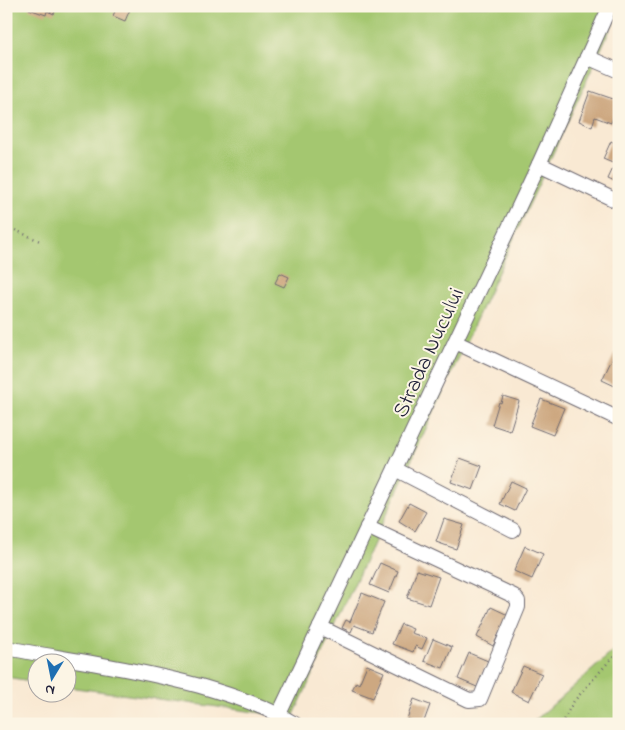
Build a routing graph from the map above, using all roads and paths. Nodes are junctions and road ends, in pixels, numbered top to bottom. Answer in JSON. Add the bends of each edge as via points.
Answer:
{"nodes":[{"id":1,"x":610,"y":6,"type":"edge"},
{"id":2,"x":588,"y":57,"type":"junction"},
{"id":3,"x":619,"y":71,"type":"edge"},
{"id":4,"x":539,"y":164,"type":"junction"},
{"id":5,"x":619,"y":202,"type":"edge"},
{"id":6,"x":6,"y":226,"type":"edge"},
{"id":7,"x":42,"y":242,"type":"dead end"},
{"id":8,"x":455,"y":342,"type":"junction"},
{"id":9,"x":619,"y":419,"type":"edge"},
{"id":10,"x":395,"y":469,"type":"junction"},
{"id":11,"x":367,"y":527,"type":"junction"},
{"id":12,"x":513,"y":530,"type":"dead end"},
{"id":13,"x":320,"y":627,"type":"junction"},
{"id":14,"x":6,"y":648,"type":"edge"},
{"id":15,"x":619,"y":650,"type":"edge"},
{"id":16,"x":279,"y":714,"type":"junction"},
{"id":17,"x":295,"y":724,"type":"edge"},
{"id":18,"x":562,"y":724,"type":"edge"}],
"edges":[{"from":1,"to":2,"type":"street","name":"Strada Nucului"},
{"from":2,"to":3,"type":"street"},
{"from":2,"to":4,"type":"street","name":"Strada Nucului"},
{"from":4,"to":5,"type":"street"},
{"from":4,"to":8,"type":"street","name":"Strada Nucului"},
{"from":6,"to":7,"type":"path"},
{"from":8,"to":9,"type":"street"},
{"from":8,"to":10,"type":"street","name":"Strada Nucului"},
{"from":10,"to":11,"type":"street","name":"Strada Nucului"},
{"from":10,"to":12,"type":"street"},
{"from":11,"to":13,"type":"street","name":"Strada Nucului"},
{"from":11,"to":13,"type":"street","via":[[514,596],[518,601],[480,699],[469,700]]},
{"from":13,"to":16,"type":"street","name":"Strada Nucului"},
{"from":14,"to":16,"type":"street","via":[[158,674],[252,702]]},
{"from":15,"to":18,"type":"path","via":[[574,701]]},
{"from":16,"to":17,"type":"street"}]}
